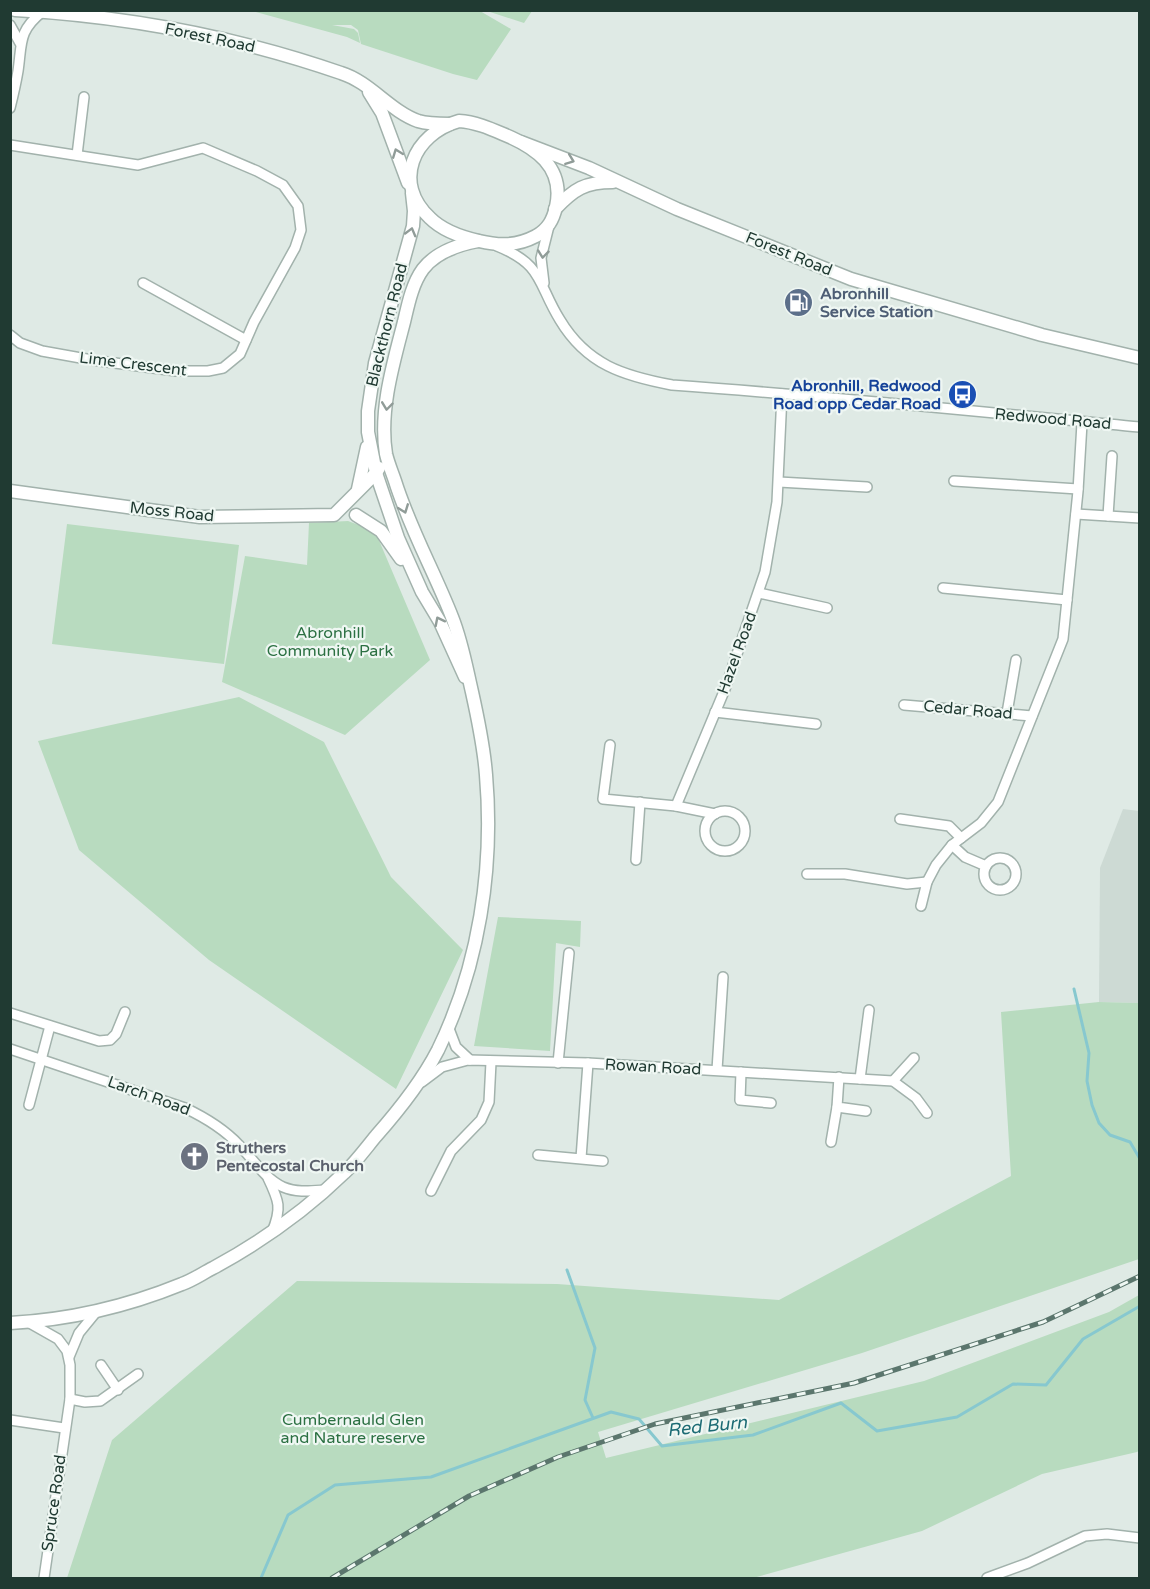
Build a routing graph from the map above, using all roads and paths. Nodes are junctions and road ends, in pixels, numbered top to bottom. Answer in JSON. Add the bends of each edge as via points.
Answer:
{"nodes":[{"id":1,"x":15,"y":10,"type":"edge"},
{"id":2,"x":42,"y":12,"type":"junction"},
{"id":3,"x":10,"y":26,"type":"edge"},
{"id":4,"x":20,"y":43,"type":"junction"},
{"id":5,"x":363,"y":85,"type":"junction"},
{"id":6,"x":84,"y":97,"type":"dead end"},
{"id":7,"x":11,"y":98,"type":"edge"},
{"id":8,"x":10,"y":108,"type":"edge"},
{"id":9,"x":450,"y":124,"type":"junction"},
{"id":10,"x":521,"y":142,"type":"junction"},
{"id":11,"x":10,"y":145,"type":"edge"},
{"id":12,"x":77,"y":155,"type":"junction"},
{"id":13,"x":617,"y":182,"type":"junction"},
{"id":14,"x":412,"y":193,"type":"junction"},
{"id":15,"x":555,"y":209,"type":"junction"},
{"id":16,"x":550,"y":222,"type":"junction"},
{"id":17,"x":478,"y":241,"type":"junction"},
{"id":18,"x":492,"y":244,"type":"junction"},
{"id":19,"x":143,"y":283,"type":"dead end"},
{"id":20,"x":544,"y":286,"type":"junction"},
{"id":21,"x":10,"y":335,"type":"edge"},
{"id":22,"x":246,"y":340,"type":"junction"},
{"id":23,"x":1140,"y":358,"type":"edge"},
{"id":24,"x":782,"y":394,"type":"junction"},
{"id":25,"x":1082,"y":423,"type":"junction"},
{"id":26,"x":1140,"y":427,"type":"edge"},
{"id":27,"x":368,"y":432,"type":"junction"},
{"id":28,"x":386,"y":454,"type":"junction"},
{"id":29,"x":1112,"y":456,"type":"dead end"},
{"id":30,"x":376,"y":474,"type":"junction"},
{"id":31,"x":954,"y":481,"type":"dead end"},
{"id":32,"x":778,"y":482,"type":"junction"},
{"id":33,"x":867,"y":487,"type":"dead end"},
{"id":34,"x":1078,"y":489,"type":"junction"},
{"id":35,"x":357,"y":490,"type":"junction"},
{"id":36,"x":10,"y":491,"type":"edge"},
{"id":37,"x":1076,"y":514,"type":"junction"},
{"id":38,"x":334,"y":515,"type":"junction"},
{"id":39,"x":356,"y":515,"type":"junction"},
{"id":40,"x":1108,"y":516,"type":"junction"},
{"id":41,"x":1140,"y":518,"type":"edge"},
{"id":42,"x":394,"y":528,"type":"junction"},
{"id":43,"x":418,"y":543,"type":"junction"},
{"id":44,"x":943,"y":588,"type":"dead end"},
{"id":45,"x":422,"y":592,"type":"junction"},
{"id":46,"x":759,"y":593,"type":"junction"},
{"id":47,"x":1067,"y":600,"type":"junction"},
{"id":48,"x":827,"y":609,"type":"dead end"},
{"id":49,"x":1016,"y":660,"type":"dead end"},
{"id":50,"x":471,"y":689,"type":"junction"},
{"id":51,"x":904,"y":705,"type":"dead end"},
{"id":52,"x":715,"y":712,"type":"junction"},
{"id":53,"x":1007,"y":714,"type":"junction"},
{"id":54,"x":1032,"y":716,"type":"junction"},
{"id":55,"x":816,"y":724,"type":"dead end"},
{"id":56,"x":610,"y":745,"type":"dead end"},
{"id":57,"x":640,"y":802,"type":"junction"},
{"id":58,"x":676,"y":806,"type":"junction"},
{"id":59,"x":715,"y":814,"type":"junction"},
{"id":60,"x":900,"y":819,"type":"dead end"},
{"id":61,"x":961,"y":838,"type":"junction"},
{"id":62,"x":952,"y":845,"type":"junction"},
{"id":63,"x":636,"y":860,"type":"dead end"},
{"id":64,"x":986,"y":867,"type":"dead end"},
{"id":65,"x":807,"y":874,"type":"dead end"},
{"id":66,"x":927,"y":882,"type":"junction"},
{"id":67,"x":921,"y":906,"type":"dead end"},
{"id":68,"x":569,"y":952,"type":"dead end"},
{"id":69,"x":723,"y":977,"type":"dead end"},
{"id":70,"x":869,"y":1010,"type":"dead end"},
{"id":71,"x":10,"y":1012,"type":"edge"},
{"id":72,"x":125,"y":1012,"type":"dead end"},
{"id":73,"x":50,"y":1026,"type":"junction"},
{"id":74,"x":448,"y":1026,"type":"junction"},
{"id":75,"x":10,"y":1050,"type":"edge"},
{"id":76,"x":914,"y":1058,"type":"dead end"},
{"id":77,"x":42,"y":1060,"type":"junction"},
{"id":78,"x":470,"y":1060,"type":"junction"},
{"id":79,"x":491,"y":1062,"type":"junction"},
{"id":80,"x":558,"y":1063,"type":"junction"},
{"id":81,"x":588,"y":1063,"type":"junction"},
{"id":82,"x":717,"y":1070,"type":"junction"},
{"id":83,"x":741,"y":1072,"type":"junction"},
{"id":84,"x":839,"y":1077,"type":"junction"},
{"id":85,"x":860,"y":1079,"type":"junction"},
{"id":86,"x":893,"y":1081,"type":"junction"},
{"id":87,"x":413,"y":1089,"type":"junction"},
{"id":88,"x":771,"y":1103,"type":"dead end"},
{"id":89,"x":29,"y":1105,"type":"dead end"},
{"id":90,"x":837,"y":1107,"type":"junction"},
{"id":91,"x":866,"y":1111,"type":"dead end"},
{"id":92,"x":927,"y":1113,"type":"dead end"},
{"id":93,"x":831,"y":1142,"type":"dead end"},
{"id":94,"x":538,"y":1155,"type":"dead end"},
{"id":95,"x":581,"y":1158,"type":"junction"},
{"id":96,"x":603,"y":1161,"type":"dead end"},
{"id":97,"x":267,"y":1176,"type":"junction"},
{"id":98,"x":325,"y":1190,"type":"junction"},
{"id":99,"x":431,"y":1191,"type":"dead end"},
{"id":100,"x":272,"y":1232,"type":"junction"},
{"id":101,"x":98,"y":1310,"type":"junction"},
{"id":102,"x":28,"y":1322,"type":"junction"},
{"id":103,"x":10,"y":1323,"type":"edge"},
{"id":104,"x":69,"y":1357,"type":"junction"},
{"id":105,"x":101,"y":1365,"type":"dead end"},
{"id":106,"x":138,"y":1374,"type":"dead end"},
{"id":107,"x":118,"y":1390,"type":"junction"},
{"id":108,"x":70,"y":1399,"type":"junction"},
{"id":109,"x":10,"y":1420,"type":"edge"},
{"id":110,"x":64,"y":1428,"type":"junction"},
{"id":111,"x":1140,"y":1538,"type":"edge"},
{"id":112,"x":44,"y":1578,"type":"edge"},
{"id":113,"x":987,"y":1578,"type":"edge"}],
"edges":[{"from":1,"to":2,"type":"street","name":"Forest Road"},
{"from":2,"to":4,"type":"street","via":[[29,24]]},
{"from":2,"to":5,"type":"street","name":"Forest Road","via":[[148,25],[227,41],[345,74]]},
{"from":3,"to":4,"type":"street"},
{"from":4,"to":7,"type":"street"},
{"from":5,"to":9,"type":"street","name":"Forest Road","via":[[418,121]]},
{"from":14,"to":5,"type":"street","name":"Forest Road","one_way":true,"via":[[379,108]]},
{"from":6,"to":12,"type":"street"},
{"from":7,"to":8,"type":"street"},
{"from":9,"to":10,"type":"street","via":[[470,122]]},
{"from":9,"to":14,"type":"street","via":[[433,133],[416,155]]},
{"from":10,"to":13,"type":"street","name":"Forest Road","one_way":true},
{"from":10,"to":15,"type":"street","via":[[543,157],[553,172],[558,192]]},
{"from":11,"to":12,"type":"street","name":"Lime Crescent"},
{"from":12,"to":22,"type":"street","name":"Lime Crescent","via":[[138,165],[203,148],[283,185],[298,206],[301,230]]},
{"from":13,"to":15,"type":"street","name":"Forest Road","via":[[584,186]]},
{"from":13,"to":23,"type":"street","name":"Forest Road","via":[[851,279],[1042,335]]},
{"from":14,"to":17,"type":"street","via":[[432,220],[451,232]]},
{"from":27,"to":14,"type":"street","name":"Blackthorn Road","one_way":true,"via":[[375,363],[413,226]]},
{"from":15,"to":16,"type":"street"},
{"from":16,"to":18,"type":"street","via":[[524,242]]},
{"from":16,"to":20,"type":"street","name":"Redwood Road","one_way":true,"via":[[541,258]]},
{"from":17,"to":18,"type":"street"},
{"from":17,"to":28,"type":"street","name":"Blackthorn Road","one_way":true,"via":[[438,255],[423,268],[414,287],[391,372],[385,417]]},
{"from":18,"to":20,"type":"street","name":"Redwood Road","via":[[521,257]]},
{"from":19,"to":22,"type":"street"},
{"from":20,"to":24,"type":"street","name":"Redwood Road","via":[[560,320],[581,347],[616,371],[672,384]]},
{"from":21,"to":22,"type":"street","name":"Lime Crescent","via":[[42,351],[176,371],[223,368],[240,354]]},
{"from":24,"to":25,"type":"street","name":"Redwood Road"},
{"from":24,"to":32,"type":"street","name":"Hazel Road"},
{"from":25,"to":26,"type":"street","name":"Redwood Road"},
{"from":25,"to":34,"type":"street","name":"Cedar Road"},
{"from":27,"to":30,"type":"street","name":"Blackthorn Road"},
{"from":27,"to":35,"type":"street"},
{"from":28,"to":30,"type":"street"},
{"from":28,"to":43,"type":"street","name":"Blackthorn Road","one_way":true},
{"from":29,"to":40,"type":"street"},
{"from":30,"to":35,"type":"street"},
{"from":30,"to":42,"type":"street","name":"Blackthorn Road"},
{"from":31,"to":34,"type":"street"},
{"from":32,"to":33,"type":"street"},
{"from":32,"to":46,"type":"street","name":"Hazel Road"},
{"from":34,"to":37,"type":"street","name":"Cedar Road"},
{"from":35,"to":38,"type":"street"},
{"from":36,"to":38,"type":"street","name":"Moss Road","via":[[200,517]]},
{"from":37,"to":40,"type":"street"},
{"from":37,"to":47,"type":"street","name":"Cedar Road"},
{"from":38,"to":39,"type":"street","name":"Moss Road"},
{"from":39,"to":42,"type":"street","name":"Moss Road","via":[[373,517]]},
{"from":39,"to":45,"type":"street","via":[[381,531]]},
{"from":40,"to":41,"type":"street"},
{"from":42,"to":43,"type":"street","name":"Moss Road"},
{"from":42,"to":45,"type":"street","name":"Blackthorn Road"},
{"from":43,"to":50,"type":"street","name":"Blackthorn Road","via":[[452,618]]},
{"from":44,"to":47,"type":"street"},
{"from":50,"to":45,"type":"street","name":"Blackthorn Road","one_way":true},
{"from":46,"to":48,"type":"street","name":"Hazel Road"},
{"from":46,"to":52,"type":"street","name":"Hazel Road"},
{"from":47,"to":54,"type":"street","name":"Cedar Road","via":[[1063,639]]},
{"from":49,"to":53,"type":"street"},
{"from":50,"to":74,"type":"street","name":"Blackthorn Road","via":[[486,775],[488,852],[483,910]]},
{"from":51,"to":53,"type":"street","name":"Cedar Road"},
{"from":52,"to":55,"type":"street","name":"Hazel Road"},
{"from":52,"to":58,"type":"street","name":"Hazel Road"},
{"from":53,"to":54,"type":"street","name":"Cedar Road"},
{"from":54,"to":61,"type":"street","name":"Cedar Road","via":[[998,802],[981,823]]},
{"from":56,"to":57,"type":"street","via":[[603,799]]},
{"from":57,"to":58,"type":"street"},
{"from":57,"to":63,"type":"street"},
{"from":58,"to":59,"type":"street"},
{"from":59,"to":59,"type":"street","via":[[733,812],[744,822],[744,839],[734,850],[722,851],[707,838],[706,827]]},
{"from":60,"to":61,"type":"street","via":[[950,826]]},
{"from":61,"to":62,"type":"street","name":"Cedar Road"},
{"from":62,"to":64,"type":"street","via":[[965,858]]},
{"from":62,"to":66,"type":"street","name":"Cedar Road"},
{"from":65,"to":66,"type":"street","via":[[845,874],[907,884]]},
{"from":66,"to":67,"type":"street","name":"Cedar Road"},
{"from":68,"to":80,"type":"street"},
{"from":69,"to":82,"type":"street","name":"Rowan Road"},
{"from":70,"to":85,"type":"street"},
{"from":71,"to":73,"type":"street"},
{"from":72,"to":73,"type":"street","via":[[110,1040],[99,1041]]},
{"from":73,"to":77,"type":"street"},
{"from":74,"to":78,"type":"street","via":[[456,1047]]},
{"from":74,"to":87,"type":"street","name":"Blackthorn Road"},
{"from":75,"to":77,"type":"street","name":"Larch Road"},
{"from":76,"to":86,"type":"street"},
{"from":77,"to":89,"type":"street"},
{"from":77,"to":97,"type":"street","name":"Larch Road","via":[[195,1113],[237,1142]]},
{"from":78,"to":79,"type":"street","name":"Rowan Road"},
{"from":78,"to":87,"type":"street","name":"Rowan Road","via":[[442,1067]]},
{"from":79,"to":80,"type":"street","name":"Rowan Road"},
{"from":79,"to":99,"type":"street","via":[[489,1102],[481,1120],[452,1151]]},
{"from":80,"to":81,"type":"street","name":"Rowan Road"},
{"from":81,"to":82,"type":"street","name":"Rowan Road"},
{"from":81,"to":95,"type":"street","name":"Rowan Road"},
{"from":82,"to":83,"type":"street","name":"Rowan Road"},
{"from":83,"to":84,"type":"street","name":"Rowan Road"},
{"from":83,"to":88,"type":"street","via":[[740,1100]]},
{"from":84,"to":85,"type":"street","name":"Rowan Road"},
{"from":84,"to":90,"type":"street"},
{"from":85,"to":86,"type":"street","name":"Rowan Road"},
{"from":86,"to":92,"type":"street","via":[[916,1098]]},
{"from":87,"to":98,"type":"street","name":"Blackthorn Road","via":[[346,1171]]},
{"from":90,"to":91,"type":"street"},
{"from":90,"to":93,"type":"street"},
{"from":94,"to":95,"type":"street"},
{"from":95,"to":96,"type":"street"},
{"from":97,"to":98,"type":"street","name":"Larch Road","via":[[293,1190]]},
{"from":97,"to":100,"type":"street","name":"Larch Road","via":[[279,1206]]},
{"from":98,"to":100,"type":"street","name":"Blackthorn Road"},
{"from":100,"to":101,"type":"street","name":"Blackthorn Road","via":[[183,1284]]},
{"from":101,"to":102,"type":"street","name":"Blackthorn Road"},
{"from":101,"to":104,"type":"street","name":"Spruce Road","via":[[79,1333]]},
{"from":102,"to":103,"type":"street","name":"Blackthorn Road"},
{"from":102,"to":104,"type":"street","via":[[58,1339]]},
{"from":104,"to":108,"type":"street","name":"Spruce Road"},
{"from":105,"to":107,"type":"street"},
{"from":106,"to":107,"type":"street"},
{"from":107,"to":108,"type":"street","via":[[100,1401]]},
{"from":108,"to":110,"type":"street","name":"Spruce Road"},
{"from":109,"to":110,"type":"street"},
{"from":110,"to":112,"type":"street","name":"Spruce Road"},
{"from":111,"to":113,"type":"street","via":[[1085,1536]]}]}
